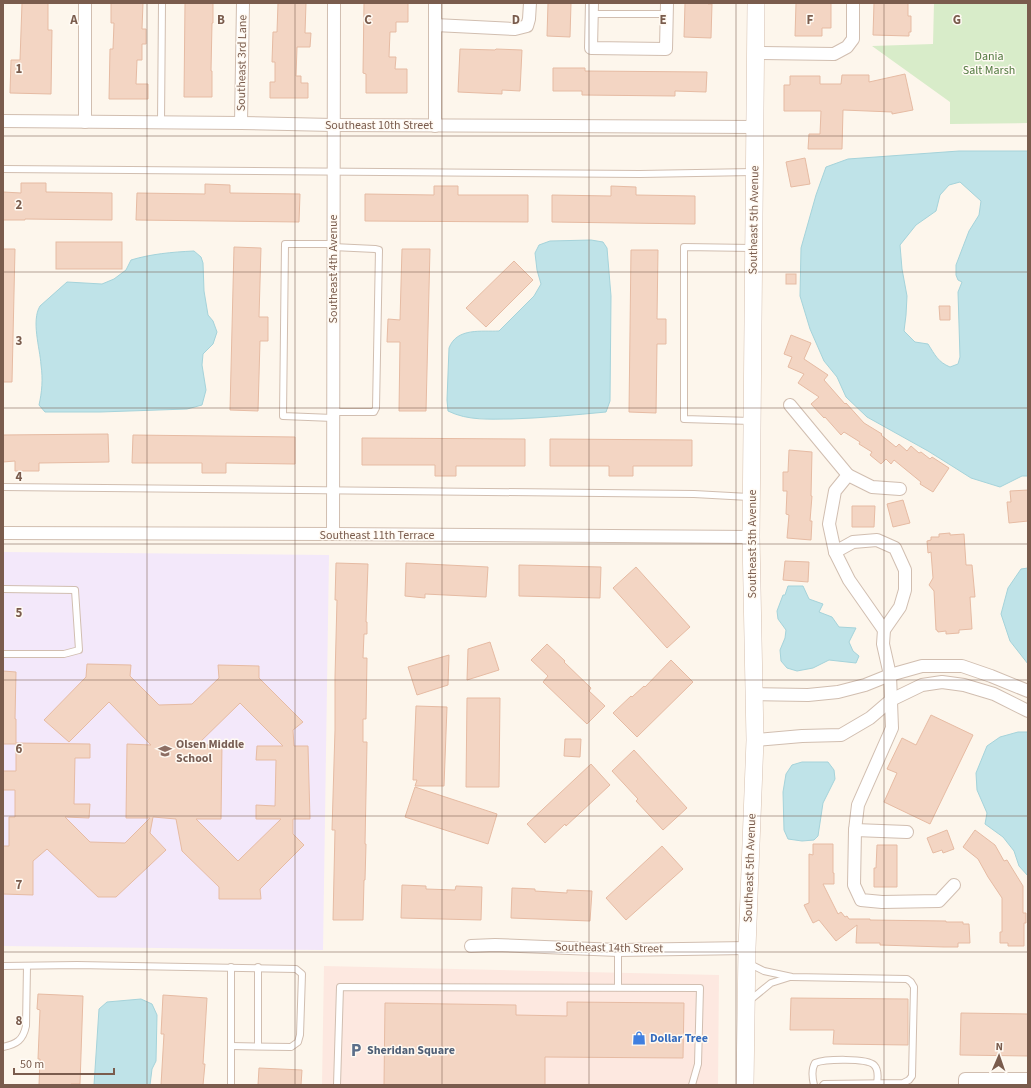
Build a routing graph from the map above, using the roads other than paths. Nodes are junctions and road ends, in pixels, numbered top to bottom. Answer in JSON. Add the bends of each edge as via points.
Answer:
{"nodes":[{"id":1,"x":85,"y":3,"type":"edge"},
{"id":2,"x":162,"y":3,"type":"edge"},
{"id":3,"x":243,"y":3,"type":"edge"},
{"id":4,"x":334,"y":3,"type":"edge"},
{"id":5,"x":435,"y":3,"type":"edge"},
{"id":6,"x":530,"y":3,"type":"edge"},
{"id":7,"x":756,"y":3,"type":"edge"},
{"id":8,"x":853,"y":3,"type":"edge"},
{"id":9,"x":592,"y":8,"type":"edge"},
{"id":10,"x":667,"y":9,"type":"edge"},
{"id":11,"x":435,"y":25,"type":"junction"},
{"id":12,"x":756,"y":53,"type":"junction"},
{"id":13,"x":3,"y":121,"type":"edge"},
{"id":14,"x":84,"y":122,"type":"junction"},
{"id":15,"x":161,"y":122,"type":"junction"},
{"id":16,"x":241,"y":123,"type":"junction"},
{"id":17,"x":334,"y":125,"type":"junction"},
{"id":18,"x":435,"y":126,"type":"junction"},
{"id":19,"x":755,"y":127,"type":"junction"},
{"id":20,"x":3,"y":169,"type":"edge"},
{"id":21,"x":333,"y":172,"type":"junction"},
{"id":22,"x":754,"y":172,"type":"junction"},
{"id":23,"x":333,"y":246,"type":"junction"},
{"id":24,"x":754,"y":248,"type":"junction"},
{"id":25,"x":790,"y":405,"type":"dead end"},
{"id":26,"x":333,"y":415,"type":"junction"},
{"id":27,"x":752,"y":422,"type":"junction"},
{"id":28,"x":848,"y":475,"type":"junction"},
{"id":29,"x":3,"y":487,"type":"edge"},
{"id":30,"x":900,"y":489,"type":"dead end"},
{"id":31,"x":333,"y":491,"type":"junction"},
{"id":32,"x":751,"y":497,"type":"junction"},
{"id":33,"x":3,"y":533,"type":"edge"},
{"id":34,"x":333,"y":534,"type":"junction"},
{"id":35,"x":751,"y":537,"type":"junction"},
{"id":36,"x":835,"y":552,"type":"junction"},
{"id":37,"x":3,"y":589,"type":"edge"},
{"id":38,"x":884,"y":630,"type":"junction"},
{"id":39,"x":3,"y":654,"type":"edge"},
{"id":40,"x":890,"y":676,"type":"junction"},
{"id":41,"x":1028,"y":691,"type":"edge"},
{"id":42,"x":754,"y":694,"type":"junction"},
{"id":43,"x":891,"y":700,"type":"junction"},
{"id":44,"x":1028,"y":711,"type":"edge"},
{"id":45,"x":755,"y":740,"type":"junction"},
{"id":46,"x":855,"y":830,"type":"junction"},
{"id":47,"x":907,"y":832,"type":"dead end"},
{"id":48,"x":954,"y":885,"type":"dead end"},
{"id":49,"x":471,"y":946,"type":"dead end"},
{"id":50,"x":618,"y":950,"type":"junction"},
{"id":51,"x":747,"y":955,"type":"junction"},
{"id":52,"x":3,"y":966,"type":"edge"},
{"id":53,"x":27,"y":966,"type":"junction"},
{"id":54,"x":231,"y":967,"type":"junction"},
{"id":55,"x":258,"y":967,"type":"junction"},
{"id":56,"x":792,"y":977,"type":"junction"},
{"id":57,"x":618,"y":988,"type":"junction"},
{"id":58,"x":746,"y":1004,"type":"junction"},
{"id":59,"x":231,"y":1046,"type":"junction"},
{"id":60,"x":258,"y":1046,"type":"junction"},
{"id":61,"x":3,"y":1047,"type":"edge"},
{"id":62,"x":1028,"y":1079,"type":"edge"},
{"id":63,"x":877,"y":1083,"type":"junction"},
{"id":64,"x":231,"y":1085,"type":"edge"},
{"id":65,"x":337,"y":1085,"type":"edge"},
{"id":66,"x":692,"y":1085,"type":"edge"},
{"id":67,"x":745,"y":1085,"type":"edge"},
{"id":68,"x":814,"y":1085,"type":"edge"},
{"id":69,"x":823,"y":1085,"type":"edge"},
{"id":70,"x":965,"y":1085,"type":"edge"}],
"edges":[{"from":1,"to":14,"type":"street"},
{"from":2,"to":15,"type":"lane"},
{"from":3,"to":16,"type":"street","name":"Southeast 3rd Lane"},
{"from":4,"to":17,"type":"street","name":"Southeast 4th Avenue"},
{"from":5,"to":11,"type":"street"},
{"from":6,"to":11,"type":"street","via":[[527,26],[515,28]]},
{"from":7,"to":12,"type":"street","name":"Southeast 5th Avenue"},
{"from":8,"to":12,"type":"street","via":[[853,39],[834,54]]},
{"from":9,"to":10,"type":"lane"},
{"from":9,"to":10,"type":"street","via":[[591,48],[666,50]]},
{"from":11,"to":18,"type":"street"},
{"from":12,"to":19,"type":"street","name":"Southeast 5th Avenue"},
{"from":13,"to":14,"type":"street","name":"Southeast 10th Street"},
{"from":14,"to":15,"type":"street","name":"Southeast 10th Street"},
{"from":15,"to":16,"type":"street","name":"Southeast 10th Street"},
{"from":16,"to":17,"type":"street","name":"Southeast 10th Street"},
{"from":17,"to":18,"type":"street","name":"Southeast 10th Street"},
{"from":17,"to":21,"type":"street","name":"Southeast 4th Avenue"},
{"from":18,"to":19,"type":"street","name":"Southeast 10th Street"},
{"from":19,"to":22,"type":"street","name":"Southeast 5th Avenue"},
{"from":20,"to":21,"type":"lane"},
{"from":21,"to":22,"type":"lane"},
{"from":21,"to":23,"type":"street","name":"Southeast 4th Avenue"},
{"from":22,"to":24,"type":"street","name":"Southeast 5th Avenue"},
{"from":23,"to":26,"type":"street","name":"Southeast 4th Avenue"},
{"from":23,"to":26,"type":"lane","via":[[379,250],[376,408],[374,412]]},
{"from":23,"to":26,"type":"lane","via":[[285,244],[283,416]]},
{"from":24,"to":27,"type":"street","name":"Southeast 5th Avenue"},
{"from":24,"to":27,"type":"lane","via":[[684,247],[684,419]]},
{"from":25,"to":28,"type":"street"},
{"from":26,"to":31,"type":"street","name":"Southeast 4th Avenue"},
{"from":27,"to":32,"type":"street","name":"Southeast 5th Avenue"},
{"from":28,"to":30,"type":"street","via":[[872,487]]},
{"from":28,"to":36,"type":"street","via":[[835,491],[829,524]]},
{"from":29,"to":31,"type":"lane"},
{"from":31,"to":32,"type":"lane","via":[[694,494]]},
{"from":31,"to":34,"type":"street","name":"Southeast 4th Avenue"},
{"from":32,"to":35,"type":"street","name":"Southeast 5th Avenue"},
{"from":33,"to":34,"type":"street","name":"Southeast 11th Terrace"},
{"from":34,"to":35,"type":"street","name":"Southeast 11th Terrace"},
{"from":35,"to":42,"type":"street","name":"Southeast 5th Avenue"},
{"from":36,"to":38,"type":"street","via":[[849,580]]},
{"from":36,"to":38,"type":"street","via":[[853,542],[878,540],[895,548],[905,570],[905,590],[900,607]]},
{"from":37,"to":39,"type":"lane","via":[[75,590],[79,650],[64,654]]},
{"from":38,"to":40,"type":"street","via":[[883,644]]},
{"from":40,"to":41,"type":"street","via":[[922,666],[962,666]]},
{"from":40,"to":42,"type":"street","via":[[838,692]]},
{"from":40,"to":43,"type":"street"},
{"from":42,"to":45,"type":"street","name":"Southeast 5th Avenue"},
{"from":43,"to":44,"type":"street","via":[[922,685],[942,682],[964,685],[994,694]]},
{"from":43,"to":45,"type":"street","via":[[870,718],[840,735]]},
{"from":43,"to":46,"type":"street","via":[[892,728],[858,805]]},
{"from":45,"to":51,"type":"street","name":"Southeast 5th Avenue"},
{"from":46,"to":47,"type":"street"},
{"from":46,"to":48,"type":"street","via":[[854,885],[861,900],[939,901]]},
{"from":49,"to":50,"type":"street","name":"Southeast 14th Street"},
{"from":50,"to":51,"type":"street","name":"Southeast 14th Street"},
{"from":50,"to":57,"type":"lane"},
{"from":51,"to":56,"type":"lane","via":[[764,971]]},
{"from":51,"to":58,"type":"street","name":"Southeast 5th Avenue"},
{"from":52,"to":53,"type":"lane"},
{"from":53,"to":54,"type":"lane"},
{"from":53,"to":61,"type":"lane","via":[[24,1034],[18,1042]]},
{"from":54,"to":55,"type":"lane"},
{"from":54,"to":59,"type":"lane"},
{"from":55,"to":60,"type":"lane"},
{"from":55,"to":60,"type":"lane","via":[[296,969],[302,974],[298,1042],[291,1047]]},
{"from":56,"to":58,"type":"lane","via":[[771,983]]},
{"from":56,"to":63,"type":"lane","via":[[907,979],[911,982],[914,987],[912,1076],[903,1082]]},
{"from":57,"to":65,"type":"lane","via":[[340,987]]},
{"from":57,"to":66,"type":"lane","via":[[700,988],[698,1064]]},
{"from":58,"to":67,"type":"street","name":"Southeast 5th Avenue"},
{"from":59,"to":60,"type":"lane"},
{"from":59,"to":64,"type":"lane"},
{"from":62,"to":70,"type":"street","via":[[965,1078]]},
{"from":63,"to":68,"type":"lane","via":[[875,1066],[869,1062],[824,1061],[815,1063],[812,1068]]},
{"from":63,"to":69,"type":"lane"}]}
